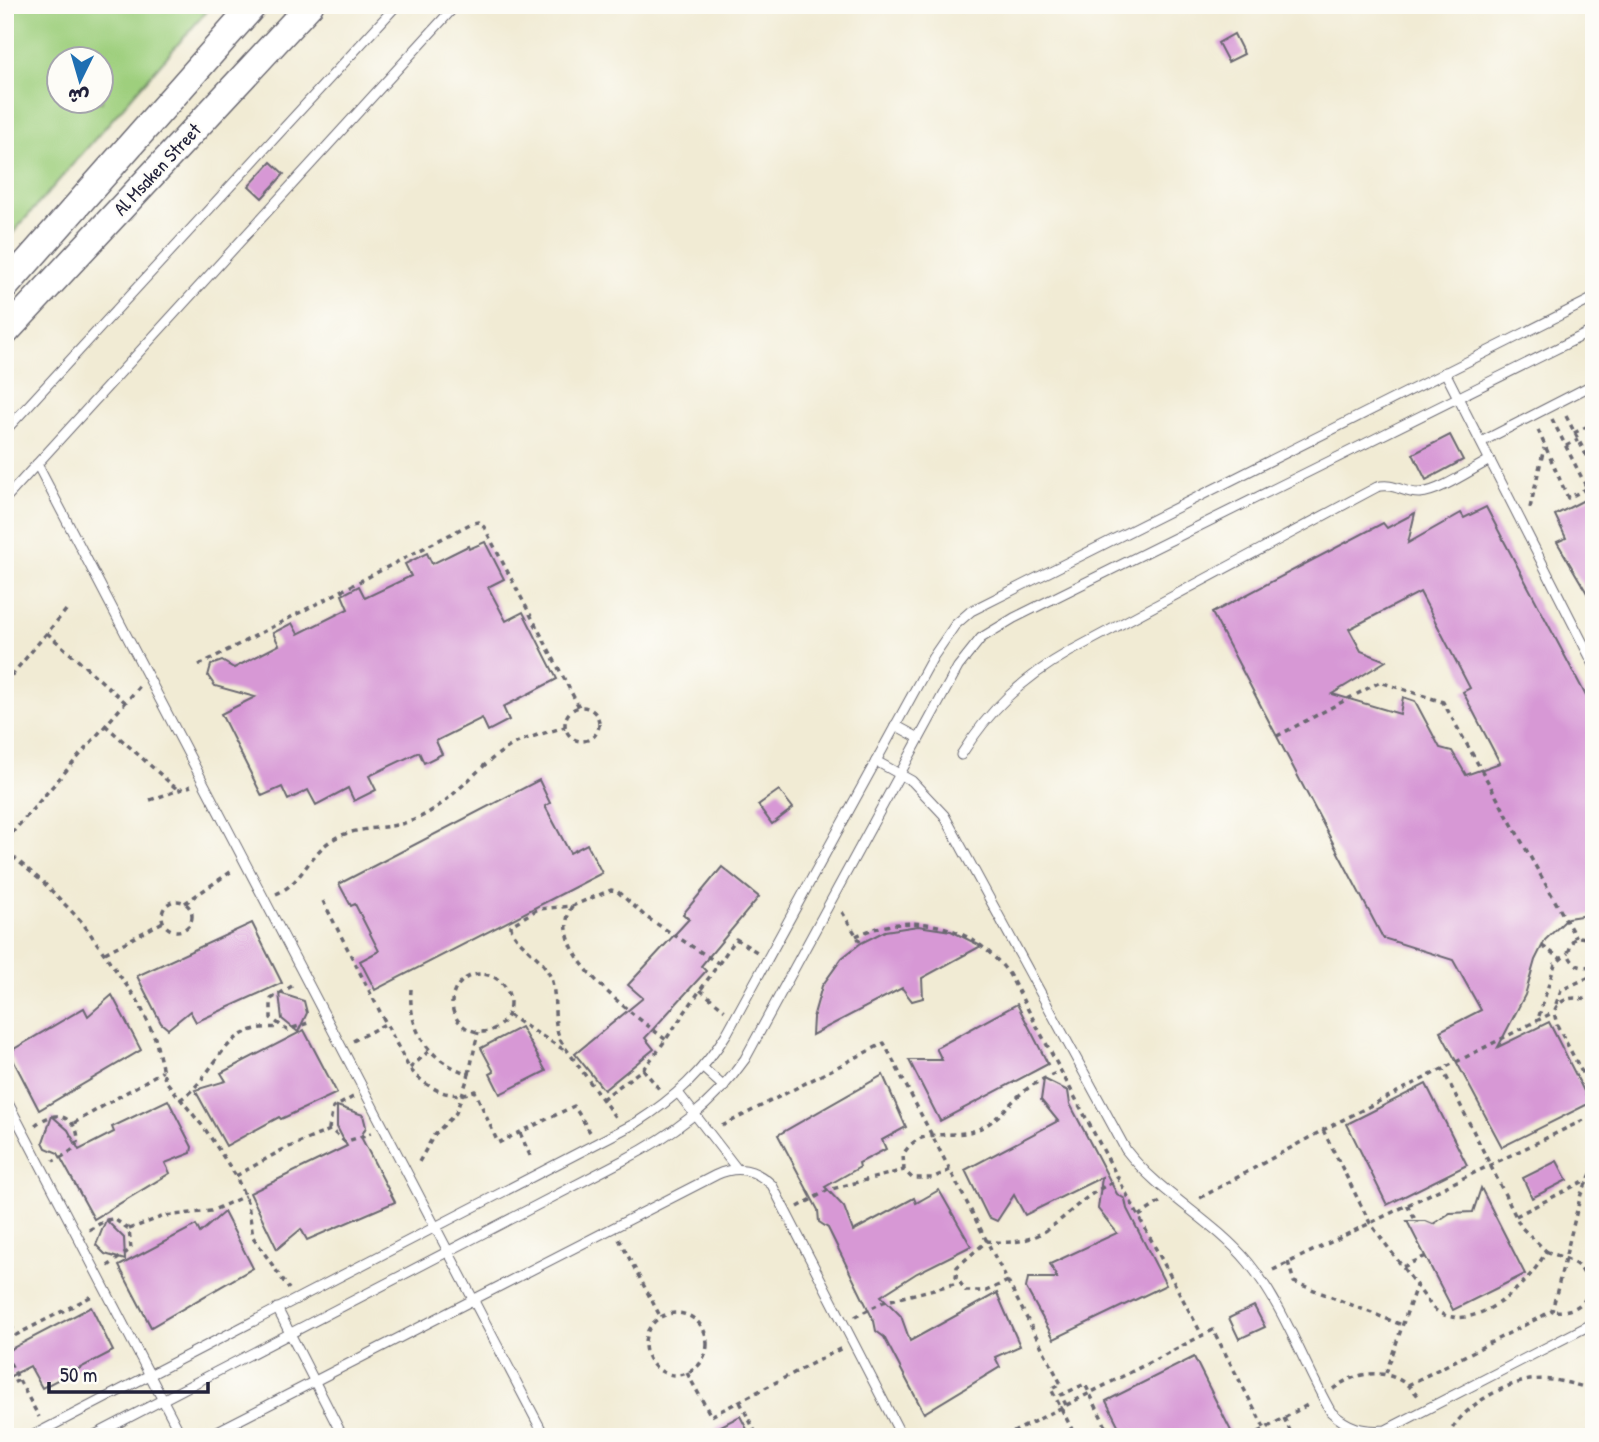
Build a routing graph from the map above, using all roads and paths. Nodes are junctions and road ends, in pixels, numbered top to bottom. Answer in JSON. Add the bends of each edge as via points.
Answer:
{"nodes":[{"id":1,"x":254,"y":5,"type":"edge"},
{"id":2,"x":310,"y":5,"type":"edge"},
{"id":3,"x":397,"y":5,"type":"edge"},
{"id":4,"x":456,"y":5,"type":"edge"},
{"id":5,"x":5,"y":287,"type":"edge"},
{"id":6,"x":1594,"y":298,"type":"edge"},
{"id":7,"x":1594,"y":330,"type":"edge"},
{"id":8,"x":5,"y":333,"type":"edge"},
{"id":9,"x":1445,"y":372,"type":"junction"},
{"id":10,"x":1594,"y":384,"type":"edge"},
{"id":11,"x":1458,"y":398,"type":"junction"},
{"id":12,"x":1558,"y":402,"type":"junction"},
{"id":13,"x":1547,"y":408,"type":"junction"},
{"id":14,"x":1531,"y":416,"type":"junction"},
{"id":15,"x":1594,"y":423,"type":"edge"},
{"id":16,"x":5,"y":431,"type":"edge"},
{"id":17,"x":1574,"y":433,"type":"junction"},
{"id":18,"x":1578,"y":440,"type":"junction"},
{"id":19,"x":1481,"y":442,"type":"junction"},
{"id":20,"x":1545,"y":446,"type":"junction"},
{"id":21,"x":1566,"y":446,"type":"junction"},
{"id":22,"x":1490,"y":460,"type":"junction"},
{"id":23,"x":37,"y":464,"type":"junction"},
{"id":24,"x":1594,"y":470,"type":"edge"},
{"id":25,"x":1594,"y":485,"type":"edge"},
{"id":26,"x":1587,"y":488,"type":"junction"},
{"id":27,"x":5,"y":499,"type":"edge"},
{"id":28,"x":1525,"y":530,"type":"junction"},
{"id":29,"x":67,"y":609,"type":"dead end"},
{"id":30,"x":47,"y":633,"type":"junction"},
{"id":31,"x":1594,"y":664,"type":"edge"},
{"id":32,"x":199,"y":665,"type":"dead end"},
{"id":33,"x":149,"y":677,"type":"junction"},
{"id":34,"x":5,"y":683,"type":"edge"},
{"id":35,"x":125,"y":702,"type":"junction"},
{"id":36,"x":579,"y":707,"type":"junction"},
{"id":37,"x":106,"y":724,"type":"junction"},
{"id":38,"x":895,"y":724,"type":"junction"},
{"id":39,"x":565,"y":727,"type":"junction"},
{"id":40,"x":1277,"y":736,"type":"dead end"},
{"id":41,"x":917,"y":737,"type":"junction"},
{"id":42,"x":961,"y":755,"type":"dead end"},
{"id":43,"x":876,"y":761,"type":"junction"},
{"id":44,"x":898,"y":772,"type":"junction"},
{"id":45,"x":204,"y":782,"type":"junction"},
{"id":46,"x":179,"y":790,"type":"junction"},
{"id":47,"x":150,"y":800,"type":"dead end"},
{"id":48,"x":5,"y":841,"type":"edge"},
{"id":49,"x":5,"y":850,"type":"edge"},
{"id":50,"x":245,"y":862,"type":"junction"},
{"id":51,"x":832,"y":896,"type":"junction"},
{"id":52,"x":264,"y":898,"type":"junction"},
{"id":53,"x":323,"y":901,"type":"dead end"},
{"id":54,"x":185,"y":903,"type":"junction"},
{"id":55,"x":572,"y":906,"type":"junction"},
{"id":56,"x":163,"y":922,"type":"junction"},
{"id":57,"x":856,"y":936,"type":"junction"},
{"id":58,"x":1576,"y":938,"type":"junction"},
{"id":59,"x":1593,"y":938,"type":"edge"},
{"id":60,"x":861,"y":943,"type":"dead end"},
{"id":61,"x":1542,"y":946,"type":"dead end"},
{"id":62,"x":105,"y":953,"type":"junction"},
{"id":63,"x":1568,"y":953,"type":"junction"},
{"id":64,"x":768,"y":958,"type":"junction"},
{"id":65,"x":1560,"y":958,"type":"junction"},
{"id":66,"x":718,"y":963,"type":"junction"},
{"id":67,"x":1594,"y":964,"type":"edge"},
{"id":68,"x":1594,"y":975,"type":"edge"},
{"id":69,"x":306,"y":978,"type":"junction"},
{"id":70,"x":411,"y":989,"type":"dead end"},
{"id":71,"x":700,"y":990,"type":"junction"},
{"id":72,"x":1594,"y":1004,"type":"edge"},
{"id":73,"x":1556,"y":1006,"type":"junction"},
{"id":74,"x":1554,"y":1012,"type":"junction"},
{"id":75,"x":325,"y":1014,"type":"junction"},
{"id":76,"x":508,"y":1015,"type":"junction"},
{"id":77,"x":1538,"y":1017,"type":"junction"},
{"id":78,"x":735,"y":1018,"type":"junction"},
{"id":79,"x":385,"y":1024,"type":"junction"},
{"id":80,"x":280,"y":1028,"type":"junction"},
{"id":81,"x":478,"y":1032,"type":"junction"},
{"id":82,"x":666,"y":1040,"type":"junction"},
{"id":83,"x":342,"y":1047,"type":"junction"},
{"id":84,"x":429,"y":1051,"type":"junction"},
{"id":85,"x":566,"y":1051,"type":"junction"},
{"id":86,"x":409,"y":1068,"type":"junction"},
{"id":87,"x":703,"y":1068,"type":"junction"},
{"id":88,"x":1442,"y":1068,"type":"junction"},
{"id":89,"x":643,"y":1069,"type":"junction"},
{"id":90,"x":1061,"y":1071,"type":"junction"},
{"id":91,"x":163,"y":1072,"type":"junction"},
{"id":92,"x":469,"y":1074,"type":"junction"},
{"id":93,"x":724,"y":1087,"type":"junction"},
{"id":94,"x":365,"y":1091,"type":"junction"},
{"id":95,"x":462,"y":1094,"type":"junction"},
{"id":96,"x":679,"y":1094,"type":"junction"},
{"id":97,"x":1594,"y":1096,"type":"edge"},
{"id":98,"x":5,"y":1097,"type":"edge"},
{"id":99,"x":602,"y":1099,"type":"junction"},
{"id":100,"x":180,"y":1100,"type":"junction"},
{"id":101,"x":668,"y":1102,"type":"junction"},
{"id":102,"x":697,"y":1114,"type":"junction"},
{"id":103,"x":1594,"y":1115,"type":"edge"},
{"id":104,"x":73,"y":1123,"type":"junction"},
{"id":105,"x":383,"y":1127,"type":"junction"},
{"id":106,"x":624,"y":1129,"type":"junction"},
{"id":107,"x":330,"y":1130,"type":"junction"},
{"id":108,"x":1323,"y":1130,"type":"junction"},
{"id":109,"x":24,"y":1132,"type":"junction"},
{"id":110,"x":711,"y":1132,"type":"junction"},
{"id":111,"x":520,"y":1133,"type":"junction"},
{"id":112,"x":930,"y":1133,"type":"junction"},
{"id":113,"x":596,"y":1143,"type":"junction"},
{"id":114,"x":1490,"y":1165,"type":"junction"},
{"id":115,"x":42,"y":1167,"type":"junction"},
{"id":116,"x":1594,"y":1168,"type":"edge"},
{"id":117,"x":737,"y":1169,"type":"junction"},
{"id":118,"x":904,"y":1170,"type":"junction"},
{"id":119,"x":950,"y":1170,"type":"junction"},
{"id":120,"x":538,"y":1172,"type":"junction"},
{"id":121,"x":408,"y":1174,"type":"junction"},
{"id":122,"x":236,"y":1176,"type":"junction"},
{"id":123,"x":1119,"y":1180,"type":"junction"},
{"id":124,"x":1586,"y":1180,"type":"junction"},
{"id":125,"x":1214,"y":1190,"type":"dead end"},
{"id":126,"x":1170,"y":1195,"type":"junction"},
{"id":127,"x":245,"y":1196,"type":"junction"},
{"id":128,"x":1407,"y":1205,"type":"junction"},
{"id":129,"x":788,"y":1214,"type":"junction"},
{"id":130,"x":1139,"y":1216,"type":"junction"},
{"id":131,"x":1516,"y":1216,"type":"junction"},
{"id":132,"x":1370,"y":1223,"type":"junction"},
{"id":133,"x":1417,"y":1223,"type":"dead end"},
{"id":134,"x":434,"y":1225,"type":"junction"},
{"id":135,"x":613,"y":1228,"type":"junction"},
{"id":136,"x":129,"y":1229,"type":"junction"},
{"id":137,"x":78,"y":1237,"type":"junction"},
{"id":138,"x":987,"y":1241,"type":"junction"},
{"id":139,"x":448,"y":1250,"type":"junction"},
{"id":140,"x":1546,"y":1251,"type":"junction"},
{"id":141,"x":1426,"y":1256,"type":"dead end"},
{"id":142,"x":1566,"y":1259,"type":"junction"},
{"id":143,"x":1288,"y":1262,"type":"junction"},
{"id":144,"x":1277,"y":1268,"type":"dead end"},
{"id":145,"x":1403,"y":1268,"type":"junction"},
{"id":146,"x":96,"y":1272,"type":"junction"},
{"id":147,"x":1008,"y":1281,"type":"junction"},
{"id":148,"x":958,"y":1283,"type":"junction"},
{"id":149,"x":1416,"y":1286,"type":"junction"},
{"id":150,"x":105,"y":1289,"type":"junction"},
{"id":151,"x":295,"y":1298,"type":"junction"},
{"id":152,"x":473,"y":1299,"type":"junction"},
{"id":153,"x":277,"y":1308,"type":"junction"},
{"id":154,"x":1552,"y":1311,"type":"junction"},
{"id":155,"x":660,"y":1316,"type":"junction"},
{"id":156,"x":5,"y":1320,"type":"edge"},
{"id":157,"x":1594,"y":1323,"type":"edge"},
{"id":158,"x":845,"y":1325,"type":"junction"},
{"id":159,"x":1402,"y":1325,"type":"junction"},
{"id":160,"x":290,"y":1334,"type":"junction"},
{"id":161,"x":1202,"y":1335,"type":"junction"},
{"id":162,"x":854,"y":1342,"type":"junction"},
{"id":163,"x":5,"y":1354,"type":"edge"},
{"id":164,"x":687,"y":1373,"type":"junction"},
{"id":165,"x":1386,"y":1374,"type":"dead end"},
{"id":166,"x":150,"y":1375,"type":"junction"},
{"id":167,"x":19,"y":1380,"type":"junction"},
{"id":168,"x":314,"y":1381,"type":"junction"},
{"id":169,"x":1408,"y":1385,"type":"dead end"},
{"id":170,"x":5,"y":1387,"type":"edge"},
{"id":171,"x":1594,"y":1390,"type":"edge"},
{"id":172,"x":1089,"y":1393,"type":"junction"},
{"id":173,"x":162,"y":1400,"type":"junction"},
{"id":174,"x":740,"y":1402,"type":"junction"},
{"id":175,"x":1066,"y":1405,"type":"junction"},
{"id":176,"x":1060,"y":1408,"type":"junction"},
{"id":177,"x":1284,"y":1418,"type":"dead end"},
{"id":178,"x":1594,"y":1422,"type":"edge"},
{"id":179,"x":45,"y":1429,"type":"junction"},
{"id":180,"x":1265,"y":1429,"type":"dead end"},
{"id":181,"x":30,"y":1437,"type":"edge"},
{"id":182,"x":91,"y":1437,"type":"edge"},
{"id":183,"x":182,"y":1437,"type":"edge"},
{"id":184,"x":206,"y":1437,"type":"edge"},
{"id":185,"x":343,"y":1437,"type":"edge"},
{"id":186,"x":545,"y":1437,"type":"edge"},
{"id":187,"x":758,"y":1437,"type":"edge"},
{"id":188,"x":902,"y":1437,"type":"edge"},
{"id":189,"x":1004,"y":1437,"type":"edge"},
{"id":190,"x":1076,"y":1437,"type":"edge"},
{"id":191,"x":1111,"y":1437,"type":"edge"},
{"id":192,"x":1293,"y":1437,"type":"edge"},
{"id":193,"x":1448,"y":1437,"type":"edge"},
{"id":194,"x":1579,"y":1437,"type":"edge"}],
"edges":[{"from":1,"to":5,"type":"street","name":"Al Msaken Street"},
{"from":2,"to":8,"type":"street","name":"Al Msaken Street"},
{"from":3,"to":16,"type":"lane"},
{"from":4,"to":23,"type":"lane"},
{"from":6,"to":9,"type":"lane"},
{"from":7,"to":11,"type":"lane"},
{"from":9,"to":11,"type":"lane"},
{"from":9,"to":38,"type":"lane","via":[[971,611],[943,640]]},
{"from":10,"to":12,"type":"lane"},
{"from":11,"to":19,"type":"lane"},
{"from":11,"to":41,"type":"lane","via":[[997,627],[968,652]]},
{"from":12,"to":13,"type":"lane"},
{"from":12,"to":17,"type":"path"},
{"from":13,"to":14,"type":"lane"},
{"from":13,"to":21,"type":"path"},
{"from":14,"to":19,"type":"lane"},
{"from":14,"to":20,"type":"path"},
{"from":15,"to":17,"type":"path"},
{"from":17,"to":18,"type":"path"},
{"from":18,"to":21,"type":"path"},
{"from":18,"to":24,"type":"path"},
{"from":19,"to":22,"type":"lane"},
{"from":20,"to":26,"type":"path","via":[[1568,498]]},
{"from":20,"to":28,"type":"path"},
{"from":21,"to":26,"type":"path"},
{"from":22,"to":28,"type":"lane"},
{"from":22,"to":42,"type":"lane","via":[[1429,492],[1377,487],[1069,652],[1007,695]]},
{"from":23,"to":27,"type":"lane"},
{"from":23,"to":33,"type":"lane"},
{"from":25,"to":26,"type":"path"},
{"from":28,"to":31,"type":"lane"},
{"from":29,"to":30,"type":"path"},
{"from":30,"to":34,"type":"path"},
{"from":30,"to":35,"type":"path"},
{"from":32,"to":36,"type":"path","via":[[479,522]]},
{"from":33,"to":35,"type":"path"},
{"from":33,"to":45,"type":"lane"},
{"from":35,"to":37,"type":"path"},
{"from":36,"to":39,"type":"path","via":[[569,712]]},
{"from":36,"to":39,"type":"path","via":[[596,714],[599,728],[595,735],[581,741]]},
{"from":37,"to":46,"type":"path"},
{"from":37,"to":48,"type":"path"},
{"from":38,"to":41,"type":"lane"},
{"from":38,"to":43,"type":"lane"},
{"from":39,"to":52,"type":"path","via":[[511,746],[423,815],[338,836],[319,850],[296,882]]},
{"from":40,"to":58,"type":"path","via":[[1380,682],[1443,702]]},
{"from":41,"to":44,"type":"lane"},
{"from":43,"to":44,"type":"lane"},
{"from":43,"to":64,"type":"lane"},
{"from":44,"to":51,"type":"lane"},
{"from":44,"to":126,"type":"lane","via":[[924,790],[948,822],[1112,1128],[1142,1171]]},
{"from":45,"to":46,"type":"path"},
{"from":45,"to":50,"type":"lane"},
{"from":46,"to":47,"type":"path"},
{"from":49,"to":62,"type":"path","via":[[66,904]]},
{"from":50,"to":52,"type":"lane"},
{"from":50,"to":54,"type":"path"},
{"from":51,"to":57,"type":"path"},
{"from":51,"to":93,"type":"lane","via":[[754,1044]]},
{"from":52,"to":69,"type":"lane"},
{"from":53,"to":79,"type":"path"},
{"from":54,"to":56,"type":"path","via":[[174,901],[164,906]]},
{"from":54,"to":56,"type":"path","via":[[191,913],[189,924],[173,930]]},
{"from":55,"to":66,"type":"path","via":[[606,890],[617,891],[646,917]]},
{"from":55,"to":82,"type":"path","via":[[565,931],[590,974]]},
{"from":55,"to":85,"type":"path","via":[[538,909],[516,921],[510,931],[539,958],[552,978],[556,1030]]},
{"from":56,"to":62,"type":"path"},
{"from":57,"to":60,"type":"path"},
{"from":57,"to":90,"type":"path","via":[[889,924],[926,923],[957,931],[985,947],[1009,974]]},
{"from":58,"to":59,"type":"path"},
{"from":58,"to":63,"type":"path"},
{"from":61,"to":65,"type":"path"},
{"from":62,"to":91,"type":"path","via":[[148,1021]]},
{"from":63,"to":65,"type":"path"},
{"from":63,"to":67,"type":"path","via":[[1582,968]]},
{"from":64,"to":66,"type":"path","via":[[736,939]]},
{"from":64,"to":78,"type":"lane"},
{"from":65,"to":77,"type":"path"},
{"from":66,"to":71,"type":"path"},
{"from":68,"to":73,"type":"path","via":[[1561,990]]},
{"from":69,"to":75,"type":"lane"},
{"from":69,"to":80,"type":"path","via":[[271,999],[269,1012]]},
{"from":70,"to":84,"type":"path","via":[[416,1031]]},
{"from":71,"to":78,"type":"path"},
{"from":71,"to":82,"type":"path"},
{"from":72,"to":73,"type":"path","via":[[1578,998]]},
{"from":73,"to":74,"type":"path"},
{"from":74,"to":77,"type":"path"},
{"from":74,"to":97,"type":"path"},
{"from":75,"to":80,"type":"path","via":[[299,1028]]},
{"from":75,"to":83,"type":"lane"},
{"from":76,"to":81,"type":"path","via":[[496,1028]]},
{"from":76,"to":81,"type":"path","via":[[510,1000],[500,981],[488,974],[466,978],[453,995],[452,1010],[465,1027]]},
{"from":76,"to":85,"type":"path"},
{"from":77,"to":88,"type":"path"},
{"from":78,"to":87,"type":"lane"},
{"from":79,"to":83,"type":"path"},
{"from":79,"to":86,"type":"path"},
{"from":80,"to":100,"type":"path","via":[[257,1028],[236,1037],[204,1080]]},
{"from":81,"to":92,"type":"path"},
{"from":82,"to":89,"type":"path"},
{"from":83,"to":94,"type":"lane"},
{"from":84,"to":86,"type":"path"},
{"from":84,"to":92,"type":"path"},
{"from":85,"to":99,"type":"path"},
{"from":86,"to":95,"type":"path","via":[[432,1089]]},
{"from":87,"to":93,"type":"lane"},
{"from":87,"to":96,"type":"lane"},
{"from":88,"to":108,"type":"path"},
{"from":88,"to":114,"type":"path"},
{"from":89,"to":99,"type":"path"},
{"from":89,"to":101,"type":"path"},
{"from":90,"to":112,"type":"path","via":[[1021,1093],[986,1126],[958,1135]]},
{"from":90,"to":123,"type":"path"},
{"from":91,"to":100,"type":"path"},
{"from":91,"to":104,"type":"path"},
{"from":92,"to":95,"type":"path"},
{"from":93,"to":102,"type":"lane"},
{"from":94,"to":105,"type":"lane"},
{"from":94,"to":107,"type":"path","via":[[333,1108]]},
{"from":95,"to":111,"type":"path","via":[[475,1091],[498,1143]]},
{"from":95,"to":121,"type":"path","via":[[456,1113],[434,1135]]},
{"from":96,"to":101,"type":"lane"},
{"from":96,"to":102,"type":"lane"},
{"from":98,"to":109,"type":"lane"},
{"from":99,"to":106,"type":"path"},
{"from":100,"to":122,"type":"path"},
{"from":101,"to":106,"type":"lane"},
{"from":102,"to":110,"type":"lane"},
{"from":102,"to":139,"type":"lane","via":[[661,1140]]},
{"from":103,"to":114,"type":"path"},
{"from":104,"to":109,"type":"path","via":[[53,1116]]},
{"from":104,"to":115,"type":"path","via":[[78,1136],[73,1149]]},
{"from":105,"to":107,"type":"path","via":[[353,1141],[338,1139]]},
{"from":105,"to":121,"type":"lane"},
{"from":106,"to":113,"type":"lane"},
{"from":107,"to":122,"type":"path"},
{"from":108,"to":125,"type":"path"},
{"from":108,"to":132,"type":"path"},
{"from":109,"to":115,"type":"lane"},
{"from":110,"to":112,"type":"path","via":[[884,1043]]},
{"from":110,"to":117,"type":"lane"},
{"from":111,"to":113,"type":"path","via":[[574,1106]]},
{"from":111,"to":120,"type":"path"},
{"from":112,"to":118,"type":"path","via":[[905,1150]]},
{"from":112,"to":119,"type":"path"},
{"from":113,"to":120,"type":"lane"},
{"from":114,"to":128,"type":"path"},
{"from":114,"to":131,"type":"path"},
{"from":115,"to":137,"type":"lane"},
{"from":116,"to":124,"type":"path"},
{"from":117,"to":129,"type":"lane","via":[[750,1170],[772,1185]]},
{"from":117,"to":135,"type":"lane","via":[[716,1175]]},
{"from":118,"to":119,"type":"path","via":[[912,1178],[925,1180]]},
{"from":118,"to":129,"type":"path","via":[[828,1190]]},
{"from":119,"to":138,"type":"path"},
{"from":120,"to":134,"type":"lane"},
{"from":121,"to":134,"type":"lane"},
{"from":122,"to":127,"type":"path"},
{"from":123,"to":130,"type":"path"},
{"from":123,"to":138,"type":"path","via":[[1078,1202],[1043,1235],[1016,1243]]},
{"from":124,"to":131,"type":"path"},
{"from":124,"to":142,"type":"path"},
{"from":126,"to":130,"type":"path"},
{"from":126,"to":157,"type":"lane","via":[[1216,1230],[1248,1263],[1331,1412],[1356,1429],[1386,1430]]},
{"from":127,"to":136,"type":"path","via":[[211,1211],[164,1216]]},
{"from":127,"to":151,"type":"path","via":[[253,1237]]},
{"from":128,"to":132,"type":"path"},
{"from":128,"to":133,"type":"path"},
{"from":129,"to":158,"type":"lane"},
{"from":130,"to":161,"type":"path"},
{"from":131,"to":140,"type":"path","via":[[1526,1235]]},
{"from":132,"to":143,"type":"path"},
{"from":132,"to":145,"type":"path"},
{"from":134,"to":139,"type":"lane"},
{"from":134,"to":151,"type":"lane"},
{"from":135,"to":152,"type":"lane"},
{"from":135,"to":155,"type":"path"},
{"from":136,"to":137,"type":"path","via":[[120,1221],[106,1220]]},
{"from":136,"to":146,"type":"path","via":[[132,1242],[127,1254]]},
{"from":137,"to":146,"type":"lane"},
{"from":138,"to":147,"type":"path"},
{"from":138,"to":148,"type":"path","via":[[959,1262]]},
{"from":139,"to":152,"type":"lane"},
{"from":139,"to":160,"type":"lane"},
{"from":140,"to":142,"type":"path"},
{"from":140,"to":149,"type":"path","via":[[1512,1295],[1476,1313],[1446,1317]]},
{"from":141,"to":145,"type":"path"},
{"from":142,"to":154,"type":"path"},
{"from":142,"to":154,"type":"path","via":[[1586,1277],[1587,1297],[1574,1310]]},
{"from":143,"to":144,"type":"path"},
{"from":143,"to":159,"type":"path","via":[[1294,1282]]},
{"from":145,"to":149,"type":"path"},
{"from":146,"to":150,"type":"lane"},
{"from":147,"to":148,"type":"path","via":[[979,1292],[966,1291]]},
{"from":147,"to":176,"type":"path","via":[[1061,1384],[1051,1389]]},
{"from":148,"to":158,"type":"path","via":[[883,1302]]},
{"from":149,"to":159,"type":"path"},
{"from":150,"to":156,"type":"path","via":[[16,1335]]},
{"from":150,"to":166,"type":"lane"},
{"from":151,"to":153,"type":"lane"},
{"from":152,"to":168,"type":"lane"},
{"from":152,"to":186,"type":"lane"},
{"from":153,"to":160,"type":"lane"},
{"from":153,"to":166,"type":"lane"},
{"from":154,"to":169,"type":"path"},
{"from":155,"to":164,"type":"path","via":[[647,1331],[648,1360],[663,1373]]},
{"from":155,"to":164,"type":"path","via":[[688,1314],[703,1328],[705,1356]]},
{"from":158,"to":162,"type":"lane"},
{"from":159,"to":165,"type":"path"},
{"from":160,"to":168,"type":"lane"},
{"from":160,"to":173,"type":"lane"},
{"from":161,"to":172,"type":"path"},
{"from":161,"to":180,"type":"path","via":[[1213,1329]]},
{"from":162,"to":174,"type":"path"},
{"from":162,"to":188,"type":"lane"},
{"from":163,"to":167,"type":"path"},
{"from":164,"to":174,"type":"path","via":[[711,1416]]},
{"from":166,"to":173,"type":"lane"},
{"from":166,"to":179,"type":"lane"},
{"from":167,"to":170,"type":"path"},
{"from":167,"to":179,"type":"path"},
{"from":168,"to":184,"type":"lane"},
{"from":168,"to":185,"type":"lane"},
{"from":171,"to":193,"type":"path","via":[[1543,1380],[1510,1386],[1460,1418]]},
{"from":172,"to":175,"type":"path"},
{"from":172,"to":175,"type":"path","via":[[1084,1384],[1061,1395]]},
{"from":172,"to":191,"type":"path"},
{"from":173,"to":182,"type":"lane"},
{"from":173,"to":183,"type":"lane"},
{"from":174,"to":187,"type":"path"},
{"from":175,"to":176,"type":"path"},
{"from":176,"to":189,"type":"path"},
{"from":176,"to":190,"type":"path"},
{"from":177,"to":192,"type":"path"},
{"from":178,"to":194,"type":"path"},
{"from":179,"to":181,"type":"lane"}]}
